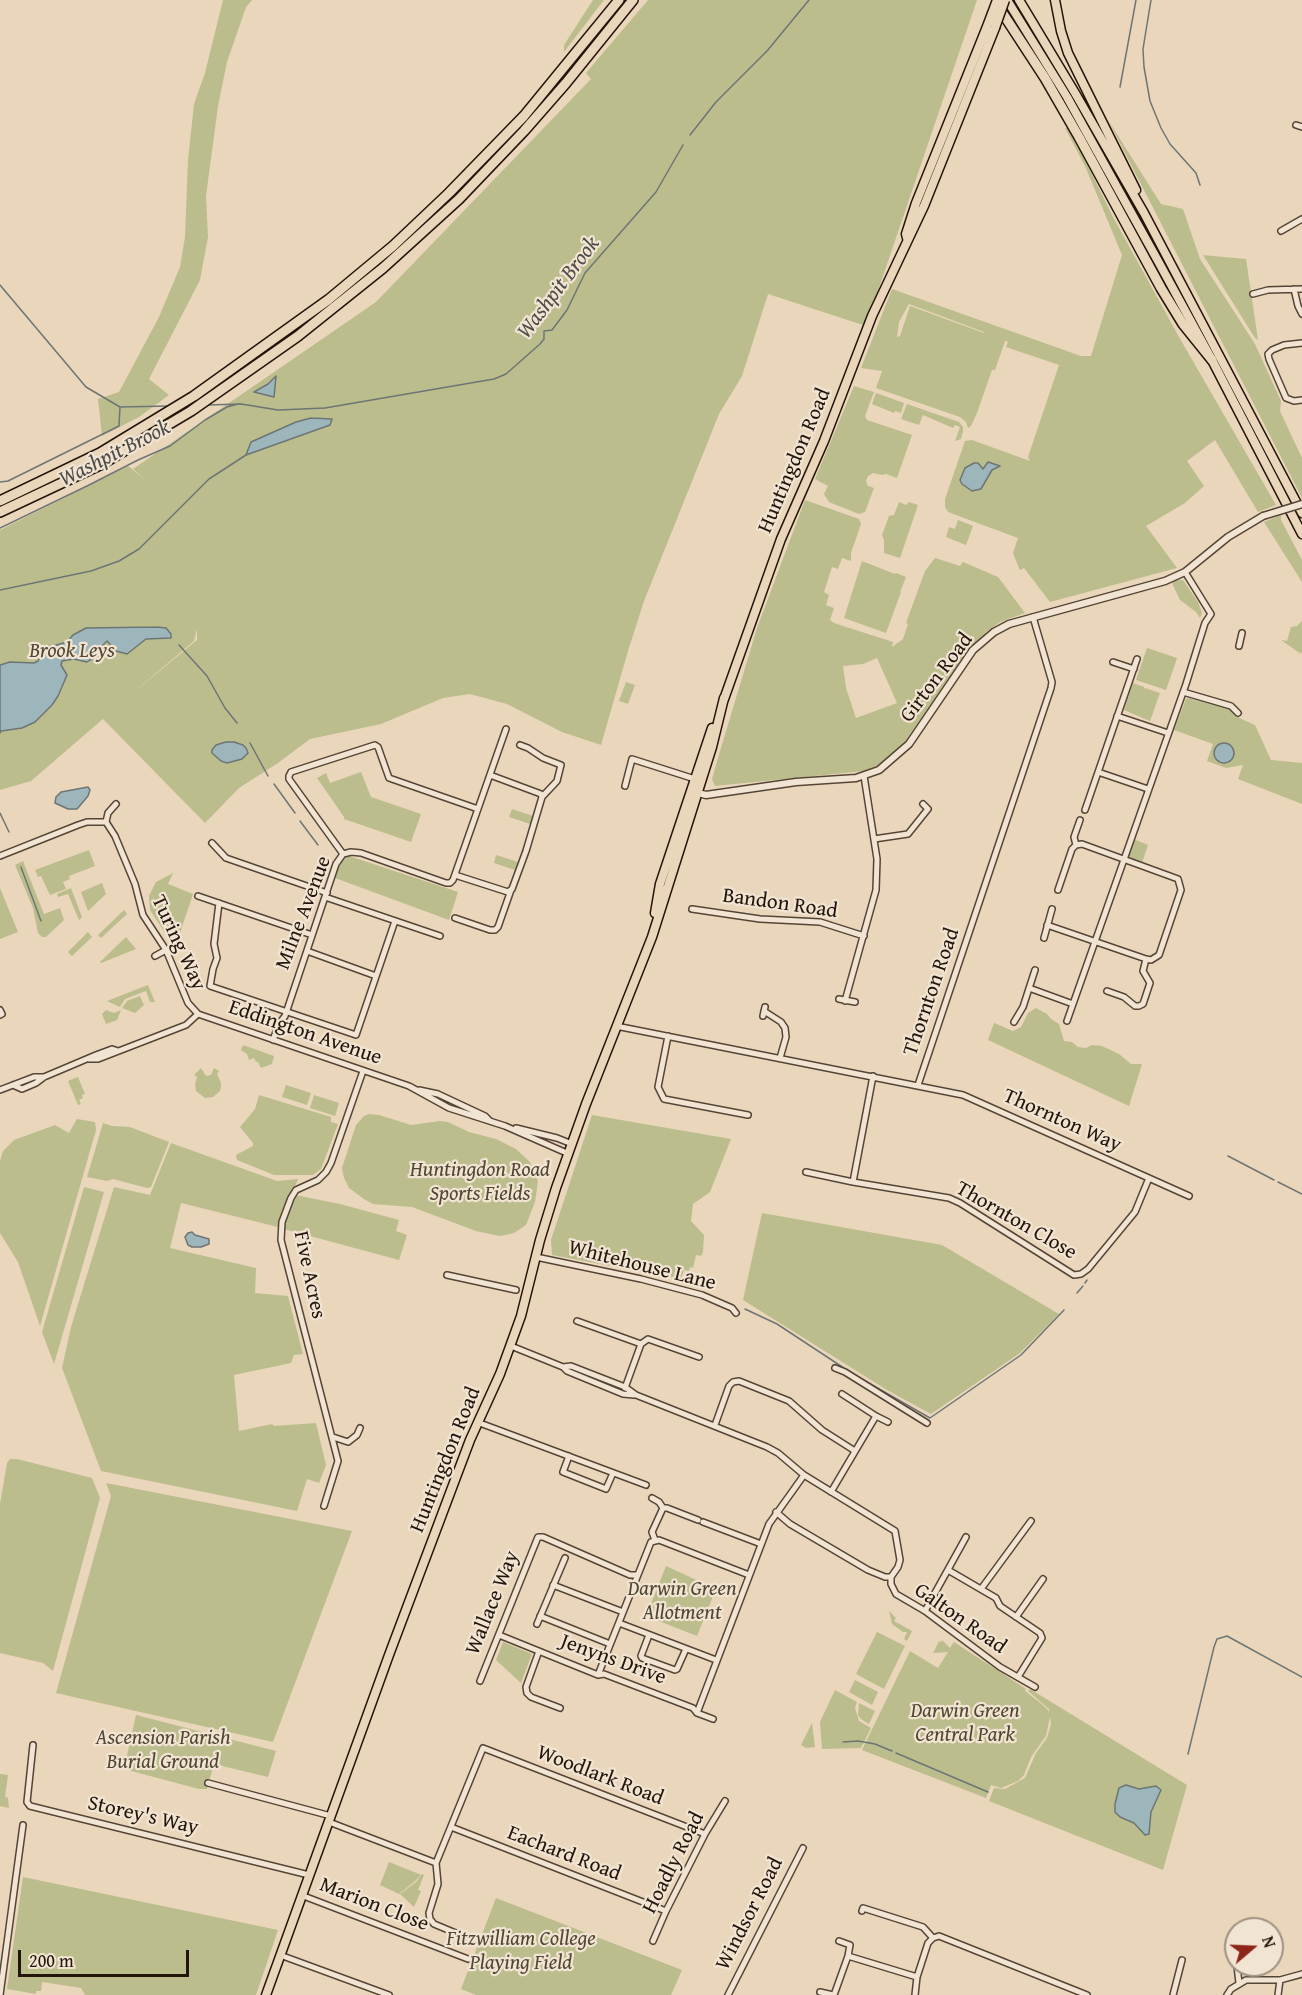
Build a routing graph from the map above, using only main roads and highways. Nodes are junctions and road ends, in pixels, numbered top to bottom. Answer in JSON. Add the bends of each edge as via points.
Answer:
{"nodes":[{"id":1,"x":633,"y":0,"type":"edge"},
{"id":2,"x":640,"y":0,"type":"edge"},
{"id":3,"x":995,"y":0,"type":"edge"},
{"id":4,"x":1005,"y":0,"type":"edge"},
{"id":5,"x":1019,"y":0,"type":"edge"},
{"id":6,"x":1055,"y":0,"type":"edge"},
{"id":7,"x":617,"y":3,"type":"edge"},
{"id":8,"x":616,"y":22,"type":"junction"},
{"id":9,"x":991,"y":26,"type":"junction"},
{"id":10,"x":1144,"y":213,"type":"junction"},
{"id":11,"x":1212,"y":360,"type":"junction"},
{"id":12,"x":0,"y":501,"type":"edge"},
{"id":13,"x":0,"y":512,"type":"edge"},
{"id":14,"x":1302,"y":513,"type":"edge"},
{"id":15,"x":1302,"y":534,"type":"edge"},
{"id":16,"x":266,"y":1995,"type":"edge"}],
"edges":[{"from":1,"to":8,"type":"highway"},
{"from":2,"to":8,"type":"highway"},
{"from":3,"to":9,"type":"main road","name":"Huntingdon Road","bridge":true},
{"from":3,"to":11,"type":"highway","via":[[1045,78],[1161,288]]},
{"from":4,"to":9,"type":"main road","name":"Huntingdon Road","bridge":true},
{"from":4,"to":11,"type":"main road","via":[[1067,97]]},
{"from":5,"to":10,"type":"main road"},
{"from":6,"to":10,"type":"main road","via":[[1068,53],[1127,168]]},
{"from":7,"to":12,"type":"highway","via":[[524,116],[450,193],[328,300],[194,396],[100,453]]},
{"from":8,"to":13,"type":"highway","via":[[524,131],[459,199],[332,309],[191,411],[102,464]]},
{"from":9,"to":16,"type":"main road","name":"Huntingdon Road","via":[[906,234],[907,241],[872,316],[781,539],[660,884],[652,937],[556,1188],[511,1346],[477,1422],[381,1676]]},
{"from":10,"to":14,"type":"main road"},
{"from":11,"to":15,"type":"main road"}]}
